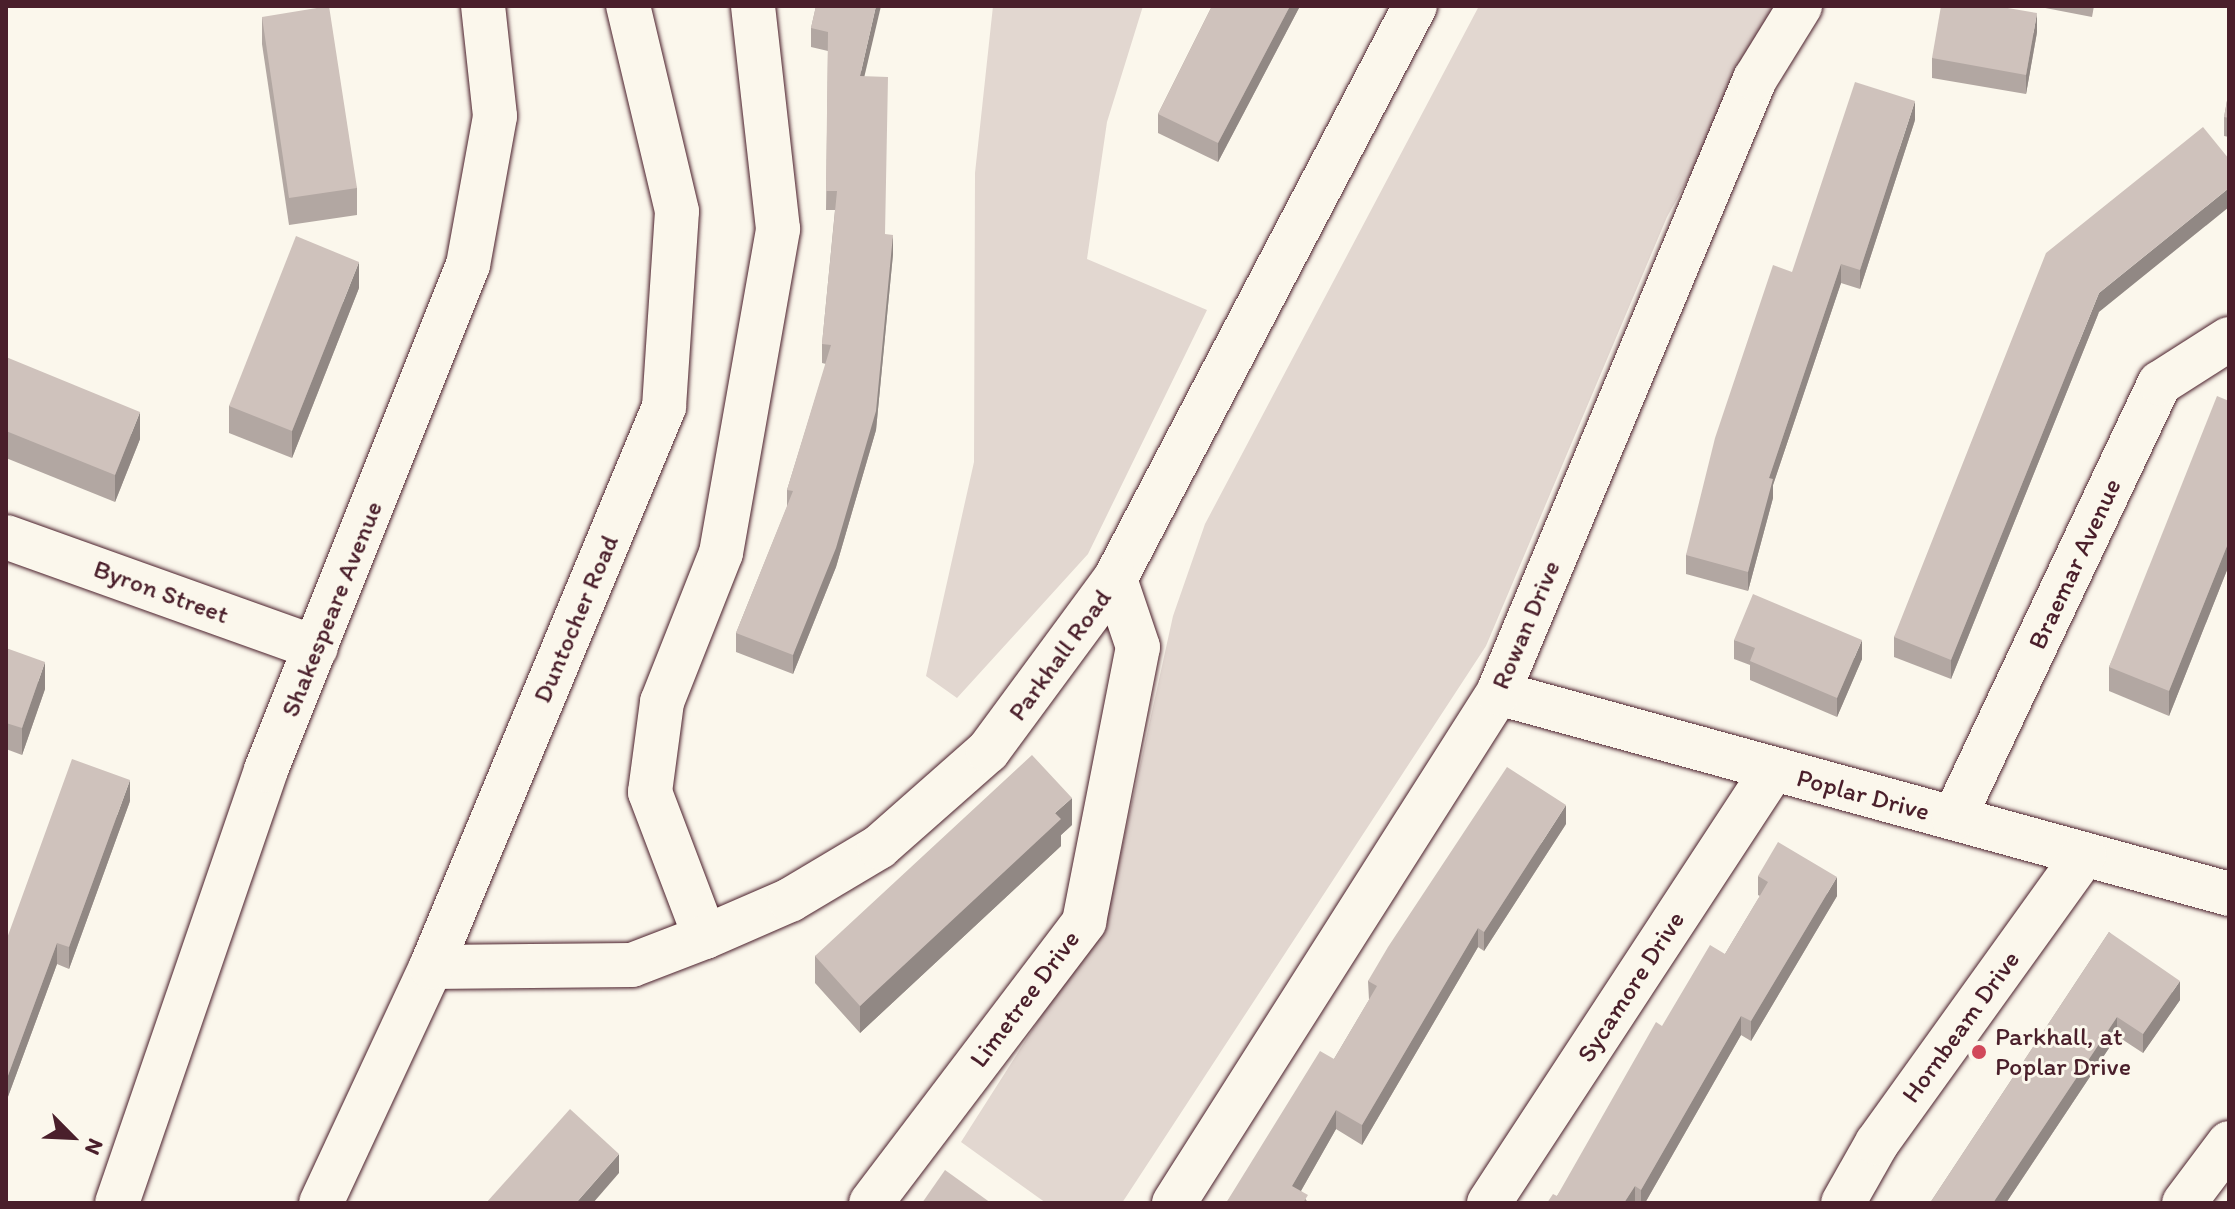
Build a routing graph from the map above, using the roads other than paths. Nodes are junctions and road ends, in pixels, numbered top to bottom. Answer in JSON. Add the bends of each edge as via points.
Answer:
{"nodes":[{"id":1,"x":483,"y":6,"type":"edge"},
{"id":2,"x":628,"y":6,"type":"edge"},
{"id":3,"x":753,"y":6,"type":"edge"},
{"id":4,"x":1415,"y":6,"type":"edge"},
{"id":5,"x":1800,"y":6,"type":"edge"},
{"id":6,"x":2229,"y":339,"type":"edge"},
{"id":7,"x":6,"y":537,"type":"edge"},
{"id":8,"x":1115,"y":579,"type":"junction"},
{"id":9,"x":316,"y":648,"type":"junction"},
{"id":10,"x":1498,"y":693,"type":"junction"},
{"id":11,"x":1772,"y":771,"type":"junction"},
{"id":12,"x":1954,"y":818,"type":"junction"},
{"id":13,"x":2084,"y":855,"type":"junction"},
{"id":14,"x":2229,"y":894,"type":"edge"},
{"id":15,"x":705,"y":937,"type":"junction"},
{"id":16,"x":431,"y":967,"type":"junction"},
{"id":17,"x":2229,"y":1143,"type":"edge"},
{"id":18,"x":117,"y":1203,"type":"edge"},
{"id":19,"x":321,"y":1203,"type":"edge"},
{"id":20,"x":871,"y":1203,"type":"edge"},
{"id":21,"x":1174,"y":1203,"type":"edge"},
{"id":22,"x":1489,"y":1203,"type":"edge"},
{"id":23,"x":1843,"y":1203,"type":"edge"},
{"id":24,"x":2184,"y":1203,"type":"edge"}],
"edges":[{"from":1,"to":9,"type":"street","name":"Shakespeare Avenue","via":[[495,116],[468,265]]},
{"from":2,"to":16,"type":"street","name":"Duntocher Road","via":[[677,211],[664,407]]},
{"from":3,"to":15,"type":"street","via":[[778,229],[721,553],[662,702],[650,792]]},
{"from":4,"to":8,"type":"street","name":"Parkhall Road"},
{"from":5,"to":10,"type":"street","name":"Rowan Drive","via":[[1755,79]]},
{"from":6,"to":12,"type":"street","name":"Braemar Avenue","via":[[2160,383]]},
{"from":7,"to":9,"type":"street","name":"Byron Street"},
{"from":8,"to":15,"type":"street","name":"Parkhall Road","via":[[988,751],[879,847],[790,900]]},
{"from":8,"to":20,"type":"street","name":"Limetree Drive","via":[[1138,647],[1084,922]]},
{"from":9,"to":18,"type":"street","name":"Shakespeare Avenue","via":[[266,770]]},
{"from":10,"to":11,"type":"street","name":"Poplar Drive"},
{"from":10,"to":21,"type":"street","name":"Rowan Drive"},
{"from":11,"to":12,"type":"street","name":"Poplar Drive"},
{"from":11,"to":22,"type":"street","name":"Sycamore Drive"},
{"from":12,"to":13,"type":"street","name":"Poplar Drive"},
{"from":13,"to":14,"type":"street","name":"Poplar Drive"},
{"from":13,"to":23,"type":"street","name":"Hornbeam Drive","via":[[1877,1143]]},
{"from":15,"to":16,"type":"street","name":"Parkhall Road","via":[[632,965]]},
{"from":16,"to":19,"type":"street","name":"Duntocher Road"},
{"from":17,"to":24,"type":"street"}]}
